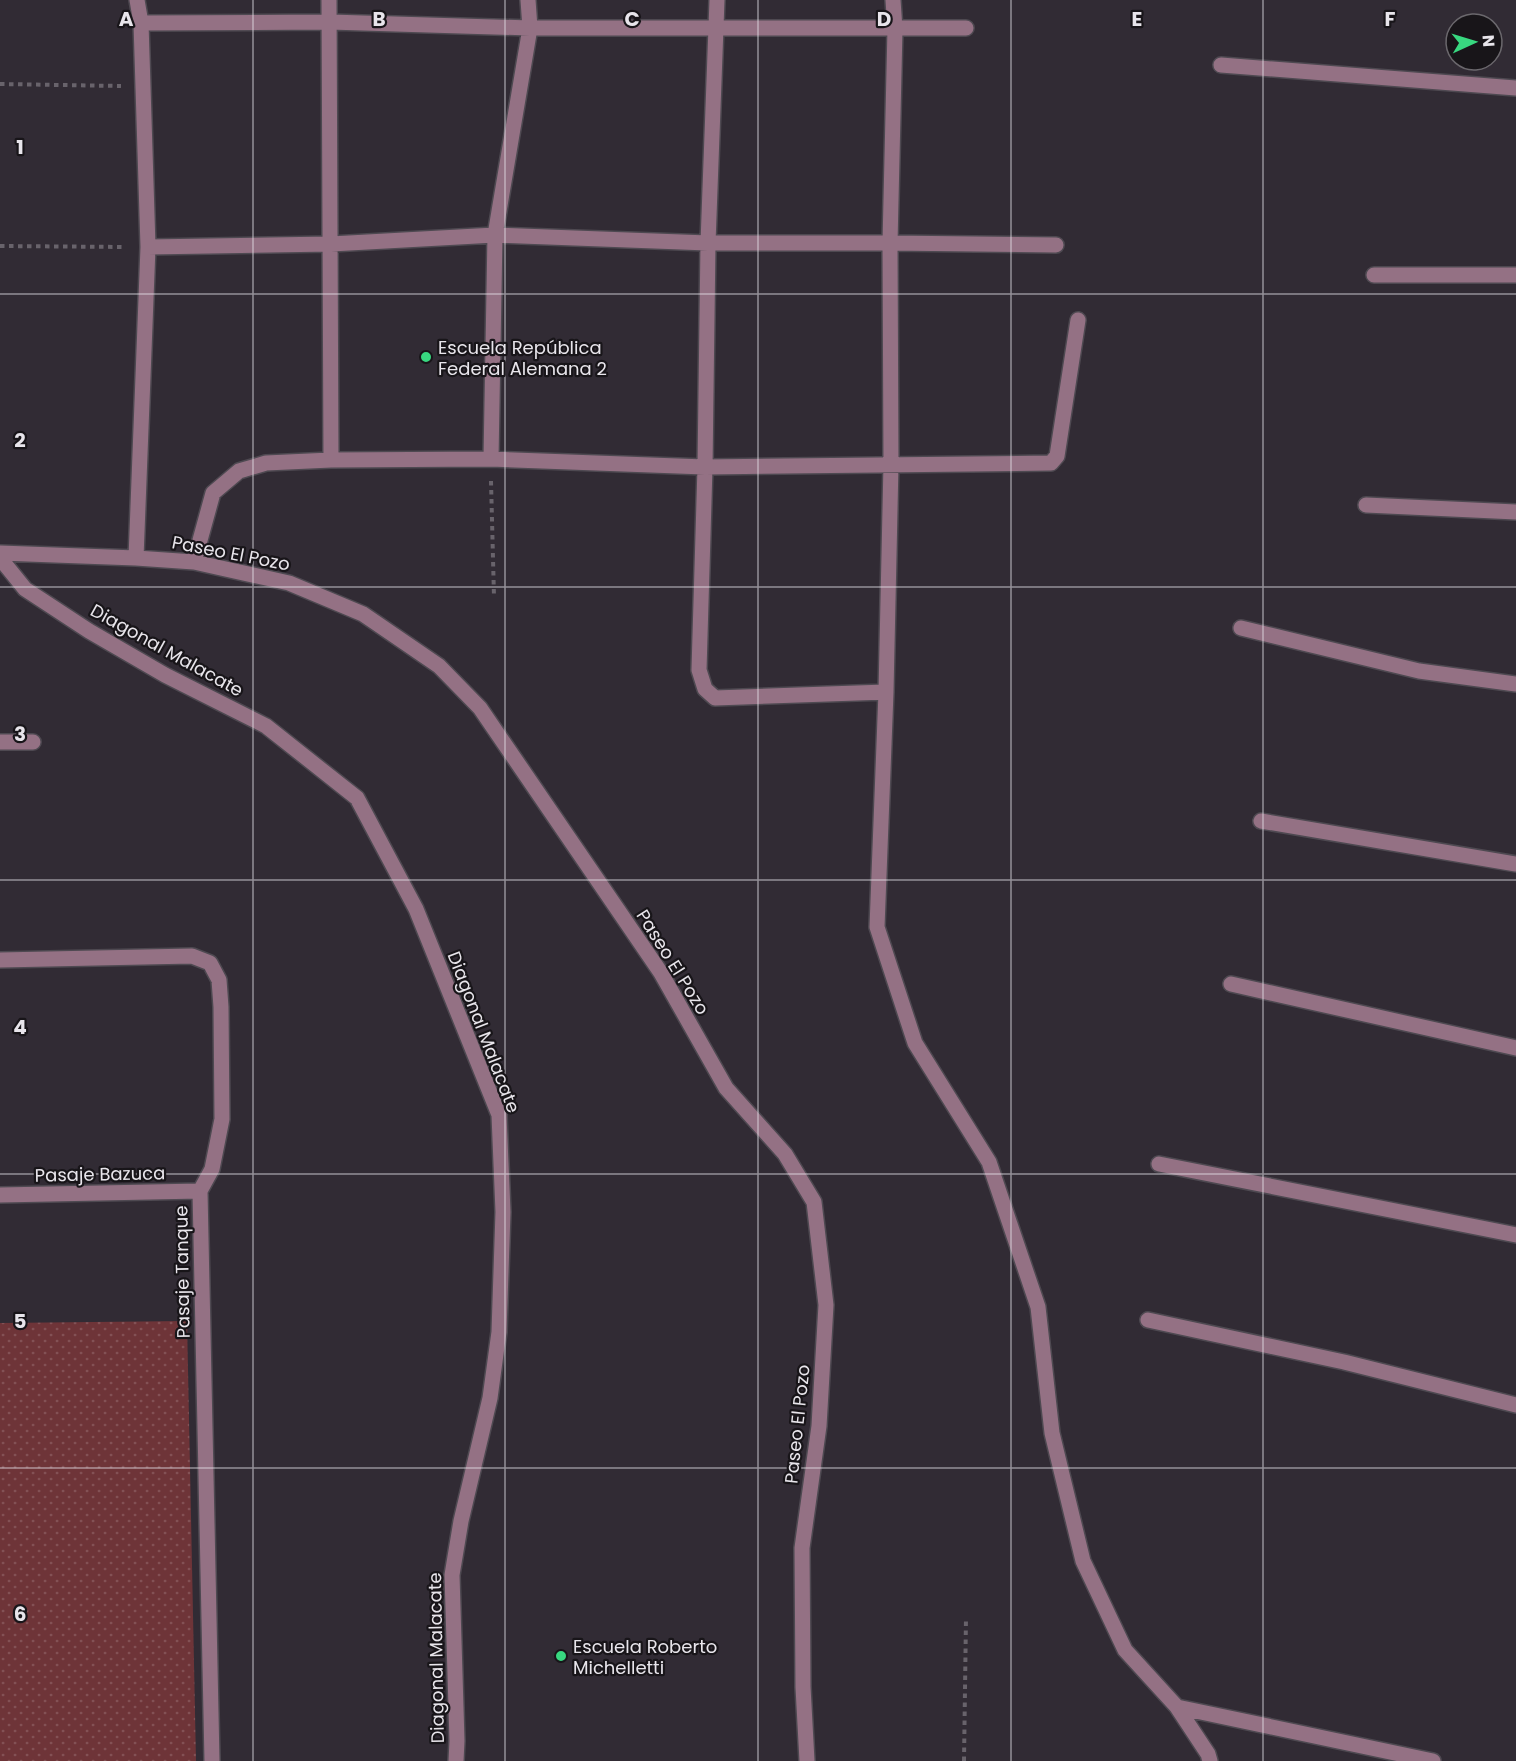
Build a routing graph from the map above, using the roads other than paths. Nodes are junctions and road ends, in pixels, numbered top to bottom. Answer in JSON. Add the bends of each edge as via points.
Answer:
{"nodes":[{"id":1,"x":137,"y":0,"type":"edge"},
{"id":2,"x":328,"y":0,"type":"edge"},
{"id":3,"x":528,"y":0,"type":"edge"},
{"id":4,"x":717,"y":0,"type":"edge"},
{"id":5,"x":893,"y":0,"type":"edge"},
{"id":6,"x":330,"y":22,"type":"junction"},
{"id":7,"x":141,"y":23,"type":"junction"},
{"id":8,"x":717,"y":27,"type":"junction"},
{"id":9,"x":530,"y":28,"type":"junction"},
{"id":10,"x":966,"y":28,"type":"dead end"},
{"id":11,"x":895,"y":29,"type":"junction"},
{"id":12,"x":1221,"y":65,"type":"dead end"},
{"id":13,"x":1516,"y":88,"type":"edge"},
{"id":14,"x":495,"y":235,"type":"junction"},
{"id":15,"x":708,"y":243,"type":"junction"},
{"id":16,"x":890,"y":243,"type":"junction"},
{"id":17,"x":331,"y":244,"type":"junction"},
{"id":18,"x":1056,"y":245,"type":"dead end"},
{"id":19,"x":147,"y":247,"type":"junction"},
{"id":20,"x":1374,"y":275,"type":"dead end"},
{"id":21,"x":1516,"y":275,"type":"edge"},
{"id":22,"x":1078,"y":320,"type":"dead end"},
{"id":23,"x":490,"y":459,"type":"junction"},
{"id":24,"x":331,"y":460,"type":"junction"},
{"id":25,"x":891,"y":464,"type":"junction"},
{"id":26,"x":705,"y":467,"type":"junction"},
{"id":27,"x":1366,"y":505,"type":"dead end"},
{"id":28,"x":1516,"y":512,"type":"edge"},
{"id":29,"x":0,"y":553,"type":"edge"},
{"id":30,"x":0,"y":558,"type":"edge"},
{"id":31,"x":136,"y":558,"type":"junction"},
{"id":32,"x":194,"y":562,"type":"junction"},
{"id":33,"x":1241,"y":628,"type":"dead end"},
{"id":34,"x":1516,"y":684,"type":"edge"},
{"id":35,"x":886,"y":692,"type":"junction"},
{"id":36,"x":0,"y":742,"type":"edge"},
{"id":37,"x":33,"y":742,"type":"dead end"},
{"id":38,"x":1261,"y":821,"type":"dead end"},
{"id":39,"x":1516,"y":864,"type":"edge"},
{"id":40,"x":0,"y":960,"type":"edge"},
{"id":41,"x":1231,"y":984,"type":"dead end"},
{"id":42,"x":1516,"y":1048,"type":"edge"},
{"id":43,"x":1159,"y":1164,"type":"dead end"},
{"id":44,"x":200,"y":1191,"type":"junction"},
{"id":45,"x":0,"y":1196,"type":"edge"},
{"id":46,"x":1516,"y":1235,"type":"edge"},
{"id":47,"x":1148,"y":1320,"type":"dead end"},
{"id":48,"x":1516,"y":1405,"type":"edge"},
{"id":49,"x":1178,"y":1707,"type":"junction"},
{"id":50,"x":212,"y":1761,"type":"edge"},
{"id":51,"x":456,"y":1761,"type":"edge"},
{"id":52,"x":807,"y":1761,"type":"edge"},
{"id":53,"x":1210,"y":1761,"type":"edge"},
{"id":54,"x":1433,"y":1761,"type":"edge"}],
"edges":[{"from":1,"to":7,"type":"street"},
{"from":2,"to":6,"type":"street"},
{"from":3,"to":9,"type":"street"},
{"from":4,"to":8,"type":"street"},
{"from":5,"to":11,"type":"street"},
{"from":6,"to":7,"type":"street"},
{"from":6,"to":9,"type":"street"},
{"from":6,"to":17,"type":"street"},
{"from":7,"to":19,"type":"street"},
{"from":8,"to":9,"type":"street"},
{"from":8,"to":11,"type":"street"},
{"from":8,"to":15,"type":"street"},
{"from":9,"to":14,"type":"street"},
{"from":10,"to":11,"type":"street"},
{"from":11,"to":16,"type":"street"},
{"from":12,"to":13,"type":"street"},
{"from":14,"to":15,"type":"street"},
{"from":14,"to":17,"type":"street"},
{"from":14,"to":23,"type":"street"},
{"from":15,"to":16,"type":"street"},
{"from":15,"to":26,"type":"street"},
{"from":16,"to":18,"type":"street"},
{"from":16,"to":25,"type":"street"},
{"from":17,"to":19,"type":"street"},
{"from":17,"to":24,"type":"street"},
{"from":19,"to":31,"type":"street"},
{"from":20,"to":21,"type":"street"},
{"from":22,"to":25,"type":"street","via":[[1057,456],[1051,463]]},
{"from":23,"to":24,"type":"street"},
{"from":23,"to":26,"type":"street"},
{"from":24,"to":32,"type":"street","via":[[266,463],[240,471],[213,493]]},
{"from":25,"to":26,"type":"street"},
{"from":25,"to":35,"type":"street"},
{"from":26,"to":35,"type":"street","via":[[699,670],[705,689],[715,698]]},
{"from":27,"to":28,"type":"street"},
{"from":29,"to":31,"type":"street","name":"Paseo El Pozo"},
{"from":30,"to":51,"type":"street","name":"Diagonal Malacate","via":[[25,589],[146,664],[266,726],[357,798],[416,909],[499,1115],[503,1212],[499,1332],[490,1398],[452,1575]]},
{"from":31,"to":32,"type":"street","name":"Paseo El Pozo"},
{"from":32,"to":52,"type":"street","name":"Paseo El Pozo","via":[[289,583],[363,614],[439,666],[472,699],[661,973],[726,1088],[785,1155],[814,1202],[826,1305],[819,1426],[802,1548]]},
{"from":33,"to":34,"type":"street","via":[[1419,671]]},
{"from":35,"to":49,"type":"street","via":[[877,927],[915,1043],[989,1162],[1038,1307],[1052,1433],[1083,1561],[1125,1650]]},
{"from":36,"to":37,"type":"street"},
{"from":38,"to":39,"type":"street"},
{"from":40,"to":44,"type":"street","name":"Pasaje Tanque","via":[[175,955],[210,963],[219,981],[221,1006],[222,1119],[212,1169]]},
{"from":41,"to":42,"type":"street"},
{"from":43,"to":46,"type":"street"},
{"from":44,"to":45,"type":"street","name":"Pasaje Bazuca"},
{"from":44,"to":50,"type":"street","name":"Pasaje Tanque"},
{"from":47,"to":48,"type":"street","via":[[1344,1362]]},
{"from":49,"to":53,"type":"street"},
{"from":49,"to":54,"type":"street"}]}
